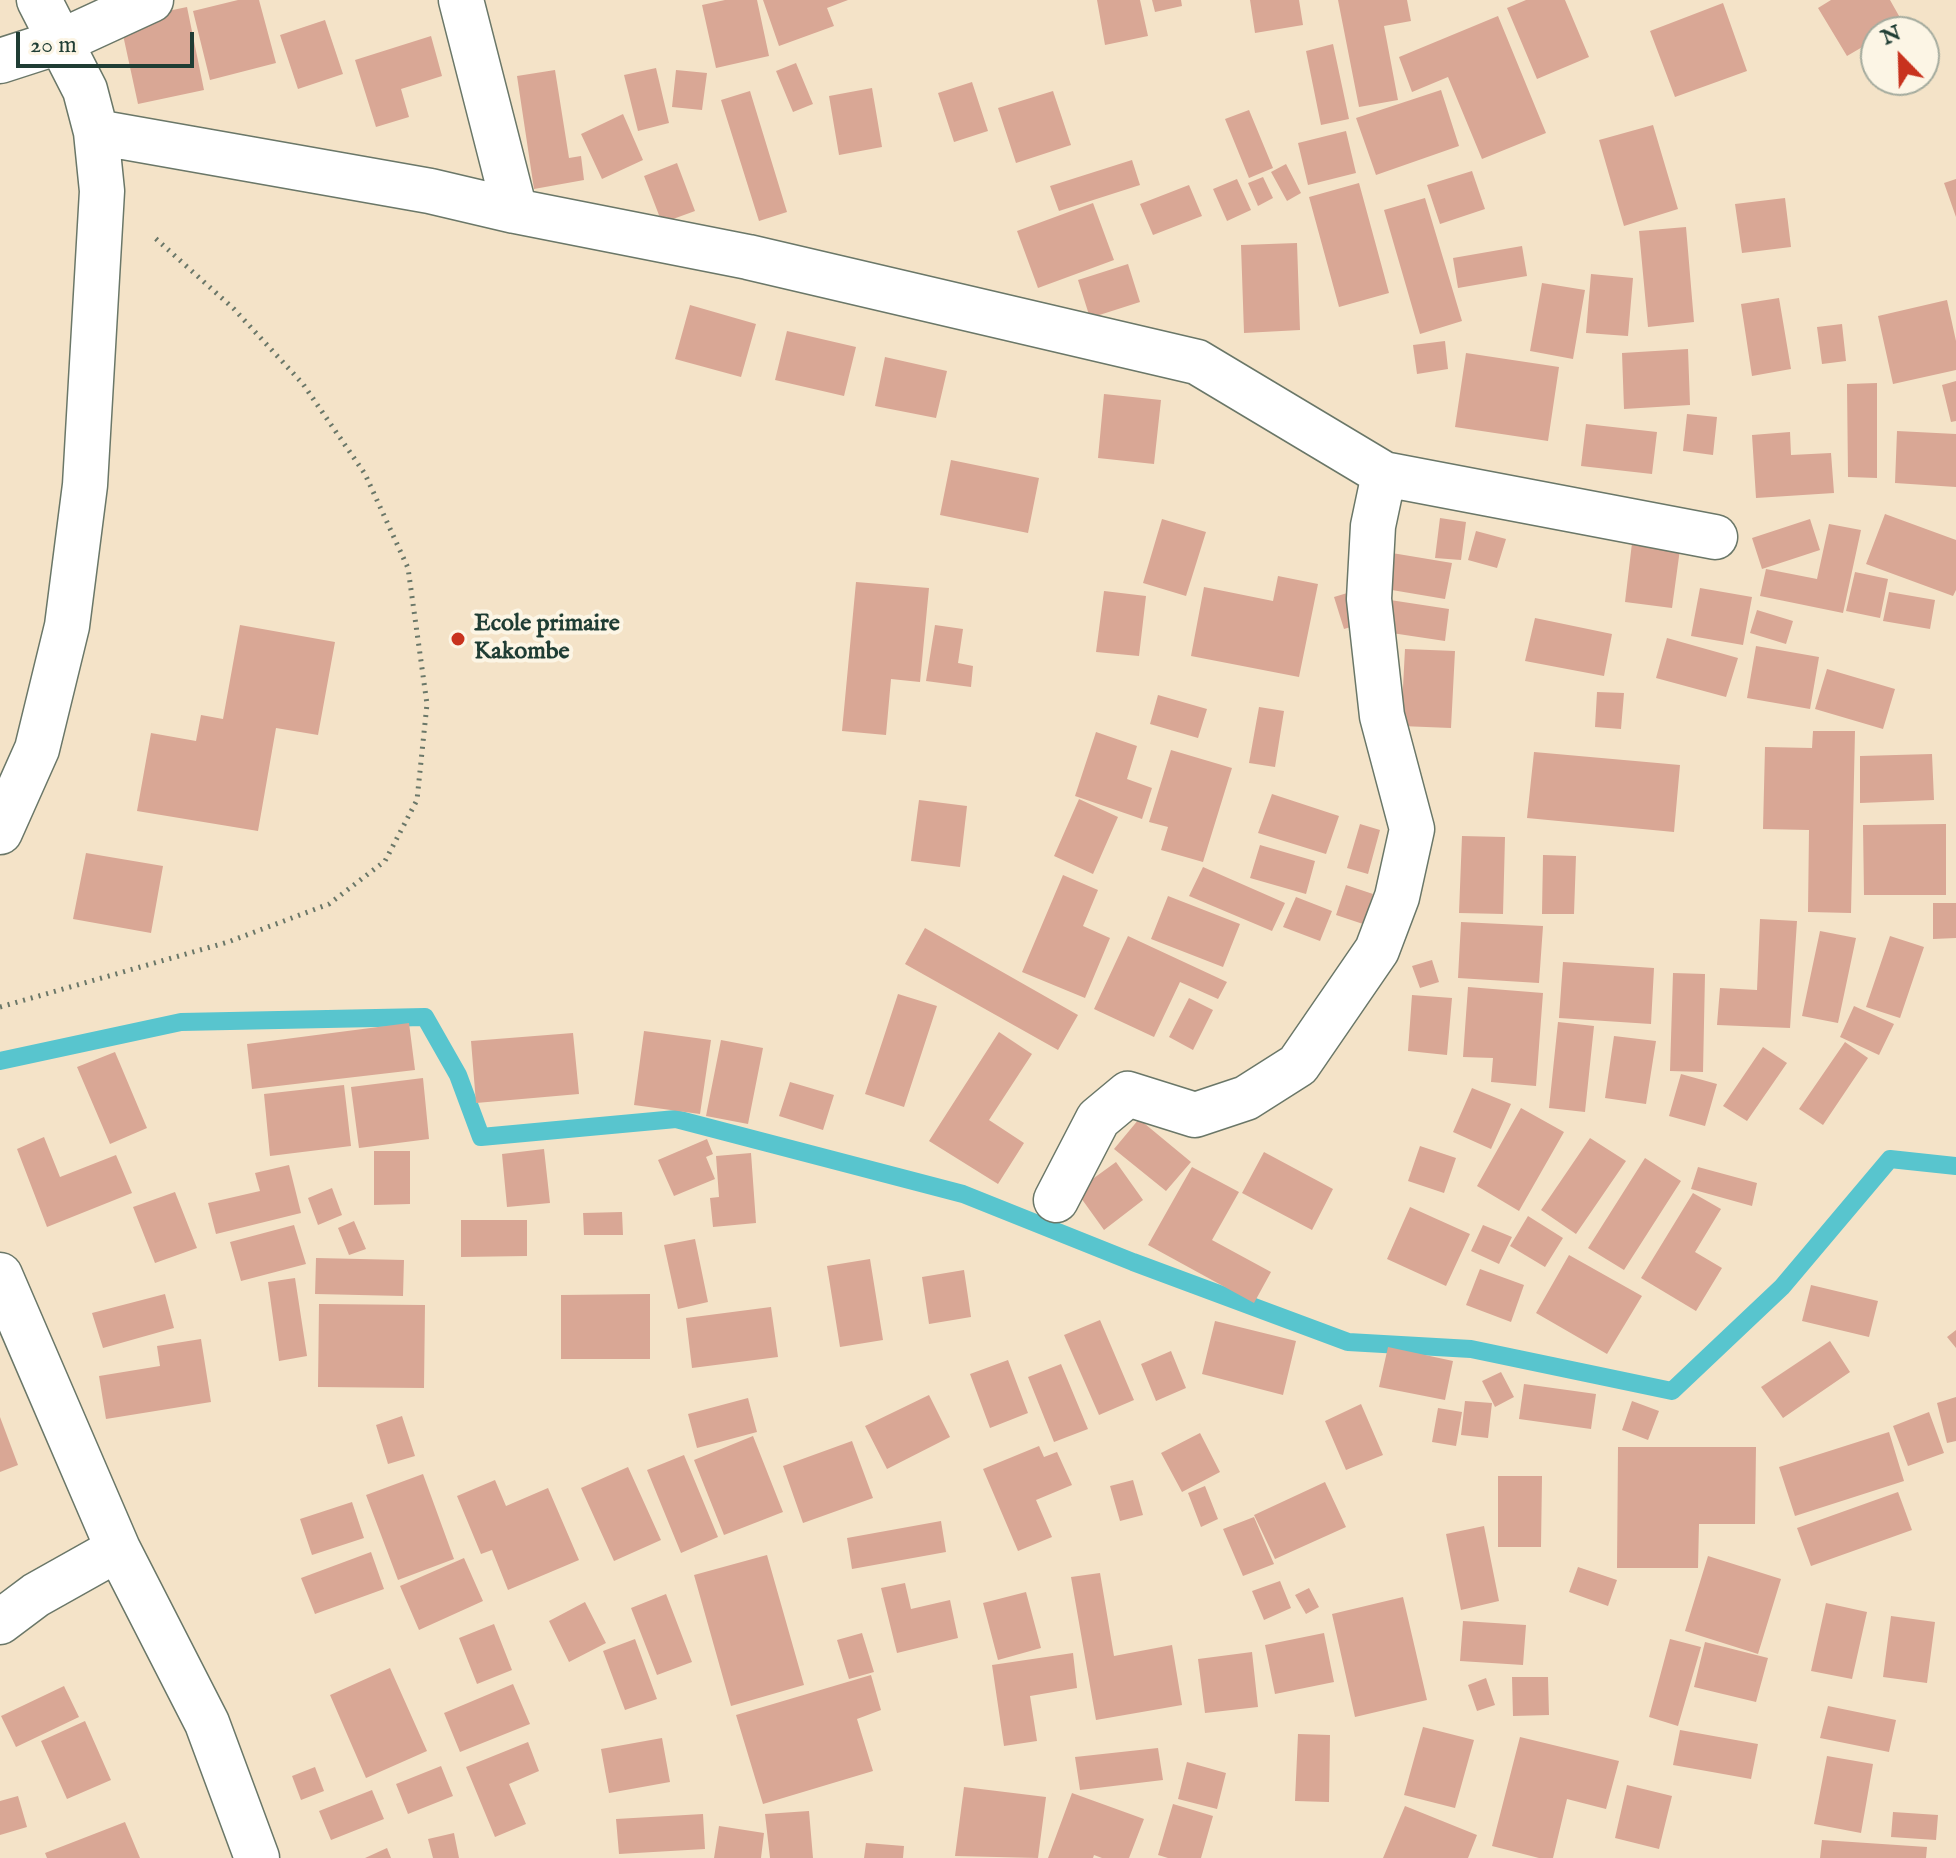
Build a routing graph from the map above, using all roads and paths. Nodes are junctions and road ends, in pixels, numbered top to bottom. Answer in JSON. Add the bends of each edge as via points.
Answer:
{"nodes":[{"id":1,"x":39,"y":0,"type":"edge"},
{"id":2,"x":151,"y":0,"type":"edge"},
{"id":3,"x":461,"y":0,"type":"edge"},
{"id":4,"x":62,"y":41,"type":"junction"},
{"id":5,"x":0,"y":61,"type":"edge"},
{"id":6,"x":96,"y":132,"type":"junction"},
{"id":7,"x":102,"y":191,"type":"junction"},
{"id":8,"x":515,"y":211,"type":"junction"},
{"id":9,"x":1384,"y":474,"type":"junction"},
{"id":10,"x":1715,"y":537,"type":"dead end"},
{"id":11,"x":0,"y":832,"type":"edge"},
{"id":12,"x":0,"y":1007,"type":"edge"},
{"id":13,"x":1056,"y":1200,"type":"dead end"},
{"id":14,"x":0,"y":1275,"type":"edge"},
{"id":15,"x":118,"y":1549,"type":"junction"},
{"id":16,"x":0,"y":1622,"type":"edge"},
{"id":17,"x":257,"y":1858,"type":"edge"}],
"edges":[{"from":1,"to":4,"type":"street"},
{"from":2,"to":4,"type":"street"},
{"from":3,"to":8,"type":"street"},
{"from":4,"to":5,"type":"street"},
{"from":4,"to":6,"type":"street","via":[[85,90]]},
{"from":6,"to":7,"type":"street"},
{"from":6,"to":8,"type":"street"},
{"from":7,"to":11,"type":"street","via":[[85,485],[67,626],[37,749]]},
{"from":7,"to":12,"type":"path","via":[[234,309],[303,384],[365,474],[408,568],[427,704],[417,800],[385,861],[329,904],[228,942]]},
{"from":8,"to":9,"type":"street","via":[[748,257],[1197,362]]},
{"from":9,"to":10,"type":"street"},
{"from":9,"to":13,"type":"street","via":[[1373,526],[1369,599],[1382,716],[1412,829],[1397,897],[1377,950],[1298,1065],[1246,1098],[1195,1115],[1128,1094],[1098,1119]]},
{"from":14,"to":15,"type":"street"},
{"from":15,"to":16,"type":"street","via":[[36,1595]]},
{"from":15,"to":17,"type":"street","via":[[207,1723]]}]}
